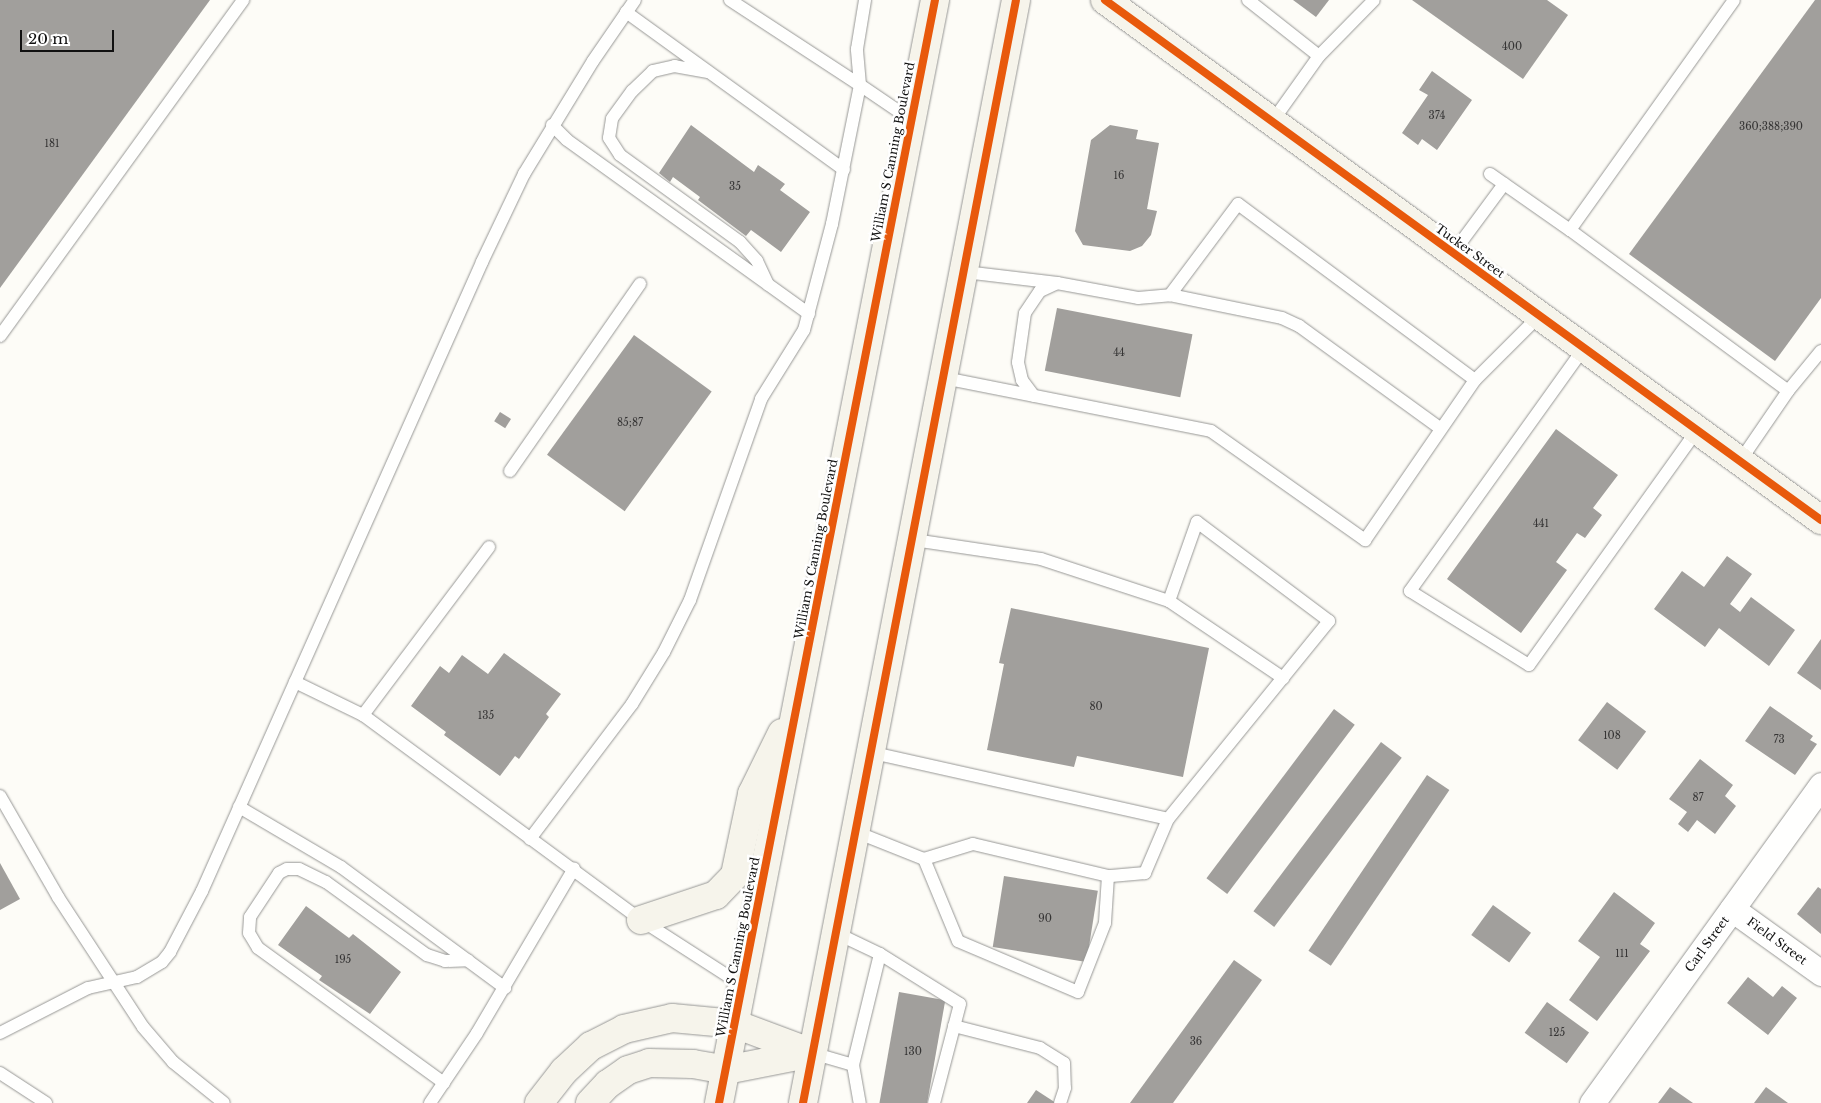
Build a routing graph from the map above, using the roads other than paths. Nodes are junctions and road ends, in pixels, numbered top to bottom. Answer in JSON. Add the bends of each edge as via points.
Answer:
{"nodes":[{"id":1,"x":243,"y":0,"type":"edge"},
{"id":2,"x":635,"y":0,"type":"edge"},
{"id":3,"x":730,"y":0,"type":"edge"},
{"id":4,"x":865,"y":0,"type":"edge"},
{"id":5,"x":935,"y":0,"type":"edge"},
{"id":6,"x":1016,"y":0,"type":"edge"},
{"id":7,"x":1105,"y":0,"type":"edge"},
{"id":8,"x":1248,"y":0,"type":"edge"},
{"id":9,"x":1374,"y":0,"type":"edge"},
{"id":10,"x":1731,"y":1,"type":"edge"},
{"id":11,"x":626,"y":12,"type":"junction"},
{"id":12,"x":1319,"y":56,"type":"junction"},
{"id":13,"x":708,"y":72,"type":"junction"},
{"id":14,"x":860,"y":85,"type":"junction"},
{"id":15,"x":910,"y":119,"type":"junction"},
{"id":16,"x":1272,"y":122,"type":"junction"},
{"id":17,"x":552,"y":125,"type":"junction"},
{"id":18,"x":844,"y":170,"type":"junction"},
{"id":19,"x":1490,"y":174,"type":"dead end"},
{"id":20,"x":1504,"y":184,"type":"junction"},
{"id":21,"x":1570,"y":230,"type":"junction"},
{"id":22,"x":1453,"y":253,"type":"junction"},
{"id":23,"x":965,"y":272,"type":"junction"},
{"id":24,"x":1057,"y":283,"type":"junction"},
{"id":25,"x":640,"y":284,"type":"dead end"},
{"id":26,"x":768,"y":286,"type":"junction"},
{"id":27,"x":1170,"y":295,"type":"junction"},
{"id":28,"x":809,"y":314,"type":"junction"},
{"id":29,"x":1539,"y":316,"type":"junction"},
{"id":30,"x":0,"y":336,"type":"edge"},
{"id":31,"x":1584,"y":348,"type":"junction"},
{"id":32,"x":1821,"y":351,"type":"edge"},
{"id":33,"x":944,"y":378,"type":"junction"},
{"id":34,"x":1475,"y":380,"type":"junction"},
{"id":35,"x":1788,"y":391,"type":"junction"},
{"id":36,"x":1034,"y":396,"type":"junction"},
{"id":37,"x":1440,"y":428,"type":"junction"},
{"id":38,"x":1697,"y":430,"type":"junction"},
{"id":39,"x":1740,"y":461,"type":"junction"},
{"id":40,"x":510,"y":471,"type":"dead end"},
{"id":41,"x":1821,"y":520,"type":"edge"},
{"id":42,"x":914,"y":540,"type":"junction"},
{"id":43,"x":489,"y":547,"type":"dead end"},
{"id":44,"x":1169,"y":601,"type":"junction"},
{"id":45,"x":1283,"y":678,"type":"junction"},
{"id":46,"x":295,"y":682,"type":"junction"},
{"id":47,"x":799,"y":698,"type":"junction"},
{"id":48,"x":363,"y":715,"type":"junction"},
{"id":49,"x":873,"y":754,"type":"junction"},
{"id":50,"x":1821,"y":785,"type":"edge"},
{"id":51,"x":0,"y":796,"type":"edge"},
{"id":52,"x":239,"y":807,"type":"junction"},
{"id":53,"x":1168,"y":819,"type":"junction"},
{"id":54,"x":856,"y":832,"type":"junction"},
{"id":55,"x":530,"y":839,"type":"junction"},
{"id":56,"x":924,"y":859,"type":"junction"},
{"id":57,"x":574,"y":868,"type":"junction"},
{"id":58,"x":1108,"y":876,"type":"junction"},
{"id":59,"x":1732,"y":909,"type":"junction"},
{"id":60,"x":641,"y":920,"type":"junction"},
{"id":61,"x":836,"y":933,"type":"junction"},
{"id":62,"x":880,"y":954,"type":"junction"},
{"id":63,"x":468,"y":960,"type":"junction"},
{"id":64,"x":1821,"y":973,"type":"edge"},
{"id":65,"x":111,"y":981,"type":"junction"},
{"id":66,"x":742,"y":985,"type":"junction"},
{"id":67,"x":504,"y":988,"type":"junction"},
{"id":68,"x":735,"y":1024,"type":"junction"},
{"id":69,"x":954,"y":1026,"type":"junction"},
{"id":70,"x":0,"y":1033,"type":"edge"},
{"id":71,"x":812,"y":1053,"type":"junction"},
{"id":72,"x":853,"y":1065,"type":"junction"},
{"id":73,"x":726,"y":1070,"type":"junction"},
{"id":74,"x":0,"y":1073,"type":"edge"},
{"id":75,"x":444,"y":1083,"type":"junction"},
{"id":76,"x":46,"y":1103,"type":"edge"},
{"id":77,"x":224,"y":1103,"type":"edge"},
{"id":78,"x":430,"y":1103,"type":"edge"},
{"id":79,"x":538,"y":1103,"type":"edge"},
{"id":80,"x":590,"y":1103,"type":"edge"},
{"id":81,"x":719,"y":1103,"type":"edge"},
{"id":82,"x":803,"y":1103,"type":"edge"},
{"id":83,"x":860,"y":1103,"type":"edge"},
{"id":84,"x":934,"y":1103,"type":"edge"},
{"id":85,"x":1060,"y":1103,"type":"edge"},
{"id":86,"x":1592,"y":1103,"type":"edge"}],
"edges":[{"from":1,"to":30,"type":"lane"},
{"from":2,"to":11,"type":"lane"},
{"from":3,"to":14,"type":"lane"},
{"from":4,"to":14,"type":"lane","via":[[857,50]]},
{"from":5,"to":15,"type":"main road","name":"William S Canning Boulevard"},
{"from":6,"to":23,"type":"main road"},
{"from":7,"to":16,"type":"main road","name":"Tucker Street"},
{"from":8,"to":12,"type":"lane"},
{"from":9,"to":12,"type":"lane"},
{"from":10,"to":21,"type":"lane"},
{"from":11,"to":13,"type":"lane"},
{"from":11,"to":17,"type":"lane"},
{"from":12,"to":16,"type":"lane"},
{"from":13,"to":18,"type":"lane"},
{"from":13,"to":26,"type":"lane","via":[[675,66],[653,71],[632,91],[612,119],[609,138],[620,155],[740,242],[760,266]]},
{"from":14,"to":15,"type":"lane"},
{"from":14,"to":18,"type":"lane"},
{"from":15,"to":47,"type":"main road","name":"William S Canning Boulevard"},
{"from":16,"to":22,"type":"main road","name":"Tucker Street"},
{"from":17,"to":26,"type":"lane","via":[[567,140]]},
{"from":17,"to":46,"type":"lane","via":[[524,174],[482,262]]},
{"from":18,"to":28,"type":"lane"},
{"from":19,"to":20,"type":"lane"},
{"from":20,"to":21,"type":"lane"},
{"from":20,"to":22,"type":"lane"},
{"from":21,"to":35,"type":"lane"},
{"from":22,"to":29,"type":"main road","name":"Tucker Street"},
{"from":23,"to":24,"type":"lane"},
{"from":23,"to":33,"type":"main road"},
{"from":24,"to":27,"type":"lane","via":[[1138,298]]},
{"from":24,"to":36,"type":"lane","via":[[1040,291],[1025,313],[1018,362],[1022,380]]},
{"from":25,"to":40,"type":"lane"},
{"from":26,"to":28,"type":"lane"},
{"from":27,"to":34,"type":"lane","via":[[1238,204]]},
{"from":27,"to":37,"type":"lane","via":[[1282,318],[1299,326]]},
{"from":28,"to":55,"type":"lane","via":[[794,348],[761,399],[700,577],[664,652],[632,704]]},
{"from":29,"to":31,"type":"main road","name":"Tucker Street"},
{"from":29,"to":34,"type":"lane"},
{"from":31,"to":38,"type":"main road","name":"Tucker Street"},
{"from":31,"to":38,"type":"lane","via":[[1410,591],[1529,665]]},
{"from":32,"to":35,"type":"lane"},
{"from":33,"to":36,"type":"lane"},
{"from":33,"to":42,"type":"main road"},
{"from":34,"to":37,"type":"lane"},
{"from":35,"to":39,"type":"lane"},
{"from":36,"to":37,"type":"lane","via":[[1211,431],[1365,540]]},
{"from":38,"to":39,"type":"main road","name":"Tucker Street"},
{"from":39,"to":41,"type":"main road","name":"Tucker Street"},
{"from":42,"to":44,"type":"lane","via":[[1041,559]]},
{"from":42,"to":49,"type":"main road"},
{"from":43,"to":48,"type":"lane"},
{"from":44,"to":45,"type":"lane"},
{"from":44,"to":45,"type":"lane","via":[[1197,522],[1329,621]]},
{"from":45,"to":53,"type":"lane"},
{"from":46,"to":48,"type":"lane"},
{"from":46,"to":52,"type":"lane"},
{"from":47,"to":60,"type":"main road","via":[[752,794],[735,875],[716,895]]},
{"from":47,"to":66,"type":"main road","name":"William S Canning Boulevard"},
{"from":48,"to":55,"type":"lane"},
{"from":49,"to":53,"type":"lane"},
{"from":49,"to":54,"type":"main road"},
{"from":50,"to":59,"type":"street","name":"Carl Street"},
{"from":51,"to":65,"type":"lane"},
{"from":52,"to":63,"type":"lane","via":[[341,867]]},
{"from":52,"to":65,"type":"lane","via":[[170,952],[137,977]]},
{"from":53,"to":58,"type":"lane","via":[[1145,873]]},
{"from":54,"to":56,"type":"lane"},
{"from":54,"to":61,"type":"main road"},
{"from":55,"to":57,"type":"lane"},
{"from":56,"to":58,"type":"lane","via":[[974,844]]},
{"from":56,"to":58,"type":"lane","via":[[958,941],[1078,992],[1105,923]]},
{"from":57,"to":60,"type":"lane"},
{"from":57,"to":67,"type":"lane"},
{"from":59,"to":64,"type":"street","name":"Field Street"},
{"from":59,"to":86,"type":"street","name":"Carl Street"},
{"from":60,"to":66,"type":"lane"},
{"from":61,"to":62,"type":"lane"},
{"from":61,"to":71,"type":"main road"},
{"from":62,"to":69,"type":"lane","via":[[960,1004]]},
{"from":62,"to":72,"type":"lane"},
{"from":63,"to":67,"type":"lane"},
{"from":63,"to":75,"type":"lane","via":[[445,961],[428,955],[326,882],[299,869],[279,873],[250,917],[248,933],[258,948]]},
{"from":65,"to":70,"type":"lane","via":[[88,988]]},
{"from":65,"to":77,"type":"lane","via":[[143,1027],[173,1062]]},
{"from":66,"to":68,"type":"main road","name":"William S Canning Boulevard"},
{"from":67,"to":75,"type":"lane"},
{"from":68,"to":71,"type":"main road"},
{"from":68,"to":73,"type":"main road","name":"William S Canning Boulevard"},
{"from":68,"to":79,"type":"main road","via":[[672,1018],[624,1029],[591,1046],[564,1071]]},
{"from":69,"to":84,"type":"lane"},
{"from":69,"to":85,"type":"lane","via":[[1040,1048],[1064,1063],[1065,1088]]},
{"from":71,"to":72,"type":"lane"},
{"from":71,"to":73,"type":"main road"},
{"from":71,"to":82,"type":"main road"},
{"from":72,"to":83,"type":"lane"},
{"from":73,"to":80,"type":"main road","via":[[693,1064],[649,1063],[628,1070],[608,1084]]},
{"from":73,"to":81,"type":"main road","name":"William S Canning Boulevard"},
{"from":74,"to":76,"type":"lane"},
{"from":75,"to":78,"type":"lane"}]}
